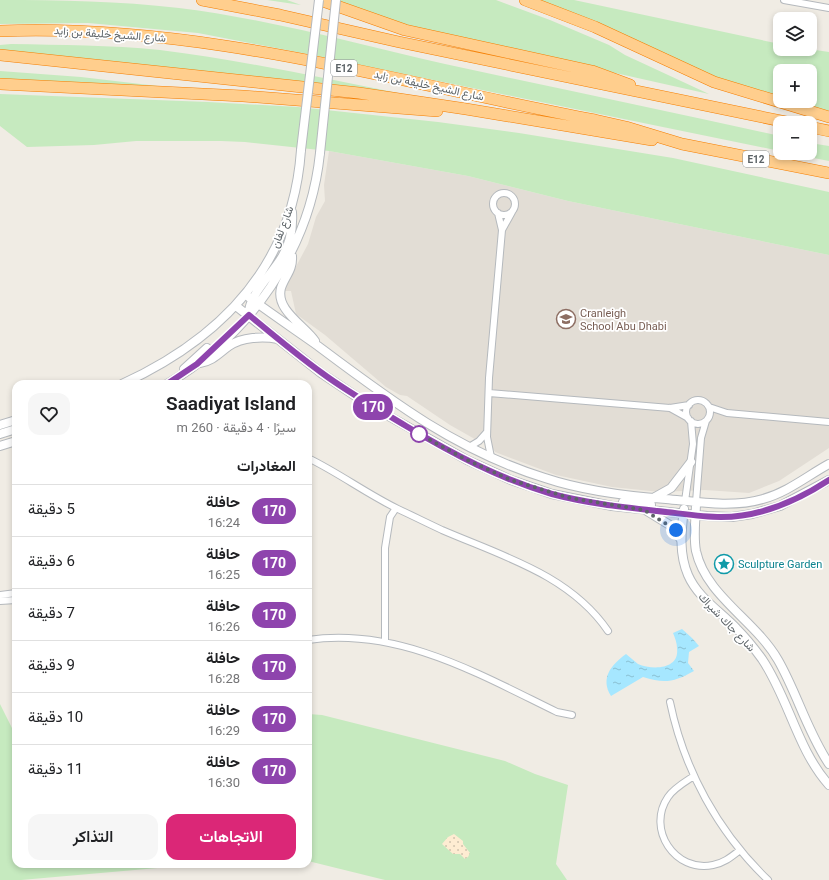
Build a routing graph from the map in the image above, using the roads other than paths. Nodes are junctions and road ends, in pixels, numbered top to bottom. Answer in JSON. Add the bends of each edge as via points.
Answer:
{"nodes":[{"id":1,"x":202,"y":0,"type":"edge"},
{"id":2,"x":320,"y":0,"type":"edge"},
{"id":3,"x":336,"y":0,"type":"edge"},
{"id":4,"x":525,"y":0,"type":"edge"},
{"id":5,"x":784,"y":0,"type":"edge"},
{"id":6,"x":829,"y":8,"type":"edge"},
{"id":7,"x":0,"y":31,"type":"edge"},
{"id":8,"x":0,"y":56,"type":"edge"},
{"id":9,"x":0,"y":84,"type":"edge"},
{"id":10,"x":650,"y":94,"type":"junction"},
{"id":11,"x":501,"y":116,"type":"junction"},
{"id":12,"x":829,"y":117,"type":"edge"},
{"id":13,"x":773,"y":119,"type":"edge"},
{"id":14,"x":817,"y":128,"type":"edge"},
{"id":15,"x":829,"y":131,"type":"edge"},
{"id":16,"x":682,"y":144,"type":"junction"},
{"id":17,"x":829,"y":173,"type":"edge"},
{"id":18,"x":512,"y":212,"type":"junction"},
{"id":19,"x":498,"y":213,"type":"junction"},
{"id":20,"x":502,"y":230,"type":"junction"},
{"id":21,"x":292,"y":254,"type":"junction"},
{"id":22,"x":252,"y":299,"type":"junction"},
{"id":23,"x":236,"y":306,"type":"junction"},
{"id":24,"x":247,"y":314,"type":"junction"},
{"id":25,"x":278,"y":339,"type":"junction"},
{"id":26,"x":317,"y":346,"type":"junction"},
{"id":27,"x":197,"y":364,"type":"junction"},
{"id":28,"x":178,"y":377,"type":"junction"},
{"id":29,"x":130,"y":380,"type":"edge"},
{"id":30,"x":173,"y":380,"type":"edge"},
{"id":31,"x":489,"y":393,"type":"junction"},
{"id":32,"x":689,"y":405,"type":"junction"},
{"id":33,"x":709,"y":407,"type":"junction"},
{"id":34,"x":670,"y":408,"type":"junction"},
{"id":35,"x":727,"y":413,"type":"junction"},
{"id":36,"x":690,"y":420,"type":"junction"},
{"id":37,"x":707,"y":420,"type":"junction"},
{"id":38,"x":12,"y":421,"type":"edge"},
{"id":39,"x":829,"y":422,"type":"edge"},
{"id":40,"x":2,"y":424,"type":"edge"},
{"id":41,"x":12,"y":430,"type":"edge"},
{"id":42,"x":487,"y":432,"type":"junction"},
{"id":43,"x":0,"y":434,"type":"edge"},
{"id":44,"x":12,"y":442,"type":"edge"},
{"id":45,"x":0,"y":446,"type":"edge"},
{"id":46,"x":469,"y":447,"type":"junction"},
{"id":47,"x":491,"y":457,"type":"junction"},
{"id":48,"x":312,"y":460,"type":"edge"},
{"id":49,"x":691,"y":462,"type":"junction"},
{"id":50,"x":829,"y":464,"type":"edge"},
{"id":51,"x":829,"y":480,"type":"edge"},
{"id":52,"x":648,"y":498,"type":"junction"},
{"id":53,"x":587,"y":502,"type":"junction"},
{"id":54,"x":396,"y":508,"type":"junction"},
{"id":55,"x":690,"y":509,"type":"junction"},
{"id":56,"x":644,"y":510,"type":"junction"},
{"id":57,"x":681,"y":540,"type":"junction"},
{"id":58,"x":12,"y":594,"type":"edge"},
{"id":59,"x":0,"y":595,"type":"edge"},
{"id":60,"x":12,"y":600,"type":"edge"},
{"id":61,"x":0,"y":601,"type":"edge"},
{"id":62,"x":608,"y":631,"type":"dead end"},
{"id":63,"x":312,"y":640,"type":"edge"},
{"id":64,"x":385,"y":642,"type":"junction"},
{"id":65,"x":670,"y":702,"type":"dead end"},
{"id":66,"x":572,"y":714,"type":"dead end"},
{"id":67,"x":829,"y":764,"type":"edge"},
{"id":68,"x":694,"y":776,"type":"junction"},
{"id":69,"x":829,"y":785,"type":"edge"},
{"id":70,"x":740,"y":850,"type":"junction"},
{"id":71,"x":768,"y":880,"type":"edge"}],
"edges":[{"from":1,"to":10,"type":"highway"},
{"from":2,"to":10,"type":"highway","via":[[386,25],[424,36],[592,71]]},
{"from":2,"to":22,"type":"street","name":"شارع لفان","bridge":true,"via":[[298,177],[291,207],[274,249],[257,281]]},
{"from":3,"to":21,"type":"street","name":"شارع لفان","bridge":true,"via":[[320,153],[312,201]]},
{"from":4,"to":12,"type":"highway","via":[[589,25],[714,82]]},
{"from":5,"to":6,"type":"street"},
{"from":7,"to":16,"type":"highway","name":"شارع الشيخ خليفة بن زايد","number":"E12","via":[[102,31],[204,42],[600,121]]},
{"from":8,"to":11,"type":"highway","via":[[358,93]]},
{"from":9,"to":11,"type":"highway","via":[[243,96]]},
{"from":10,"to":13,"type":"highway"},
{"from":11,"to":16,"type":"highway"},
{"from":14,"to":15,"type":"highway"},
{"from":16,"to":17,"type":"highway","name":"شارع الشيخ خليفة بن زايد","number":"E12"},
{"from":18,"to":19,"type":"street","via":[[507,215]]},
{"from":18,"to":19,"type":"street","via":[[515,206],[514,198],[504,192],[494,199],[493,207]]},
{"from":18,"to":20,"type":"street"},
{"from":19,"to":20,"type":"street"},
{"from":20,"to":31,"type":"street"},
{"from":21,"to":22,"type":"street","name":"شارع لفان"},
{"from":21,"to":26,"type":"street","via":[[291,268],[281,287],[281,296],[290,315]]},
{"from":22,"to":23,"type":"street","name":"شارع لفان"},
{"from":22,"to":24,"type":"street","name":"شارع لفان"},
{"from":22,"to":24,"type":"street","via":[[248,302]]},
{"from":22,"to":26,"type":"street"},
{"from":23,"to":24,"type":"street"},
{"from":23,"to":29,"type":"street","name":"شارع لفان","via":[[186,348]]},
{"from":24,"to":25,"type":"street"},
{"from":24,"to":27,"type":"street","name":"شارع لفان"},
{"from":24,"to":28,"type":"street","via":[[188,364]]},
{"from":25,"to":27,"type":"street","via":[[261,338],[237,342],[211,360]]},
{"from":25,"to":53,"type":"street","via":[[347,390],[446,449],[511,480],[552,494]]},
{"from":26,"to":46,"type":"street","via":[[395,404]]},
{"from":27,"to":28,"type":"street","name":"شارع لفان"},
{"from":28,"to":30,"type":"street","name":"شارع لفان"},
{"from":31,"to":34,"type":"street"},
{"from":31,"to":42,"type":"street"},
{"from":32,"to":33,"type":"street","via":[[698,400]]},
{"from":32,"to":34,"type":"street"},
{"from":32,"to":36,"type":"street","via":[[687,412]]},
{"from":33,"to":35,"type":"street"},
{"from":33,"to":37,"type":"street"},
{"from":34,"to":36,"type":"street"},
{"from":35,"to":37,"type":"street"},
{"from":35,"to":39,"type":"street"},
{"from":36,"to":37,"type":"street","via":[[700,423]]},
{"from":36,"to":49,"type":"street","name":"شارع جاك شيراك","via":[[694,435]]},
{"from":37,"to":55,"type":"street","name":"شارع جاك شيراك","via":[[701,434]]},
{"from":38,"to":40,"type":"street"},
{"from":41,"to":43,"type":"street"},
{"from":42,"to":46,"type":"street"},
{"from":42,"to":47,"type":"street","via":[[487,445]]},
{"from":44,"to":45,"type":"street"},
{"from":46,"to":47,"type":"street"},
{"from":47,"to":52,"type":"street","via":[[564,484]]},
{"from":48,"to":54,"type":"street"},
{"from":49,"to":52,"type":"street","via":[[671,488],[660,495]]},
{"from":49,"to":55,"type":"street","name":"شارع جاك شيراك"},
{"from":50,"to":55,"type":"street","via":[[791,488],[764,499]]},
{"from":51,"to":55,"type":"street","via":[[793,500],[760,512],[732,517]]},
{"from":52,"to":55,"type":"street"},
{"from":53,"to":55,"type":"street","via":[[607,500]]},
{"from":53,"to":56,"type":"street"},
{"from":54,"to":62,"type":"street","via":[[516,560],[546,576],[598,616]]},
{"from":54,"to":64,"type":"street","via":[[390,517],[385,548]]},
{"from":55,"to":56,"type":"street"},
{"from":55,"to":57,"type":"street","name":"شارع جاك شيراك"},
{"from":55,"to":67,"type":"street","name":"شارع جاك شيراك","via":[[699,562],[707,579],[758,632],[777,658],[813,737]]},
{"from":56,"to":57,"type":"street","via":[[670,524]]},
{"from":57,"to":69,"type":"street","name":"شارع جاك شيراك","via":[[683,561],[692,584],[706,601],[737,629],[762,659],[807,753]]},
{"from":58,"to":59,"type":"street"},
{"from":60,"to":61,"type":"street"},
{"from":63,"to":64,"type":"street","via":[[354,637]]},
{"from":64,"to":66,"type":"street","via":[[420,650],[458,664],[556,712]]},
{"from":65,"to":68,"type":"street","via":[[679,740]]},
{"from":68,"to":70,"type":"street","via":[[715,814]]},
{"from":68,"to":70,"type":"street","via":[[673,790],[662,808],[660,828],[668,847],[684,861],[705,866],[726,861]]},
{"from":70,"to":71,"type":"street"}]}
